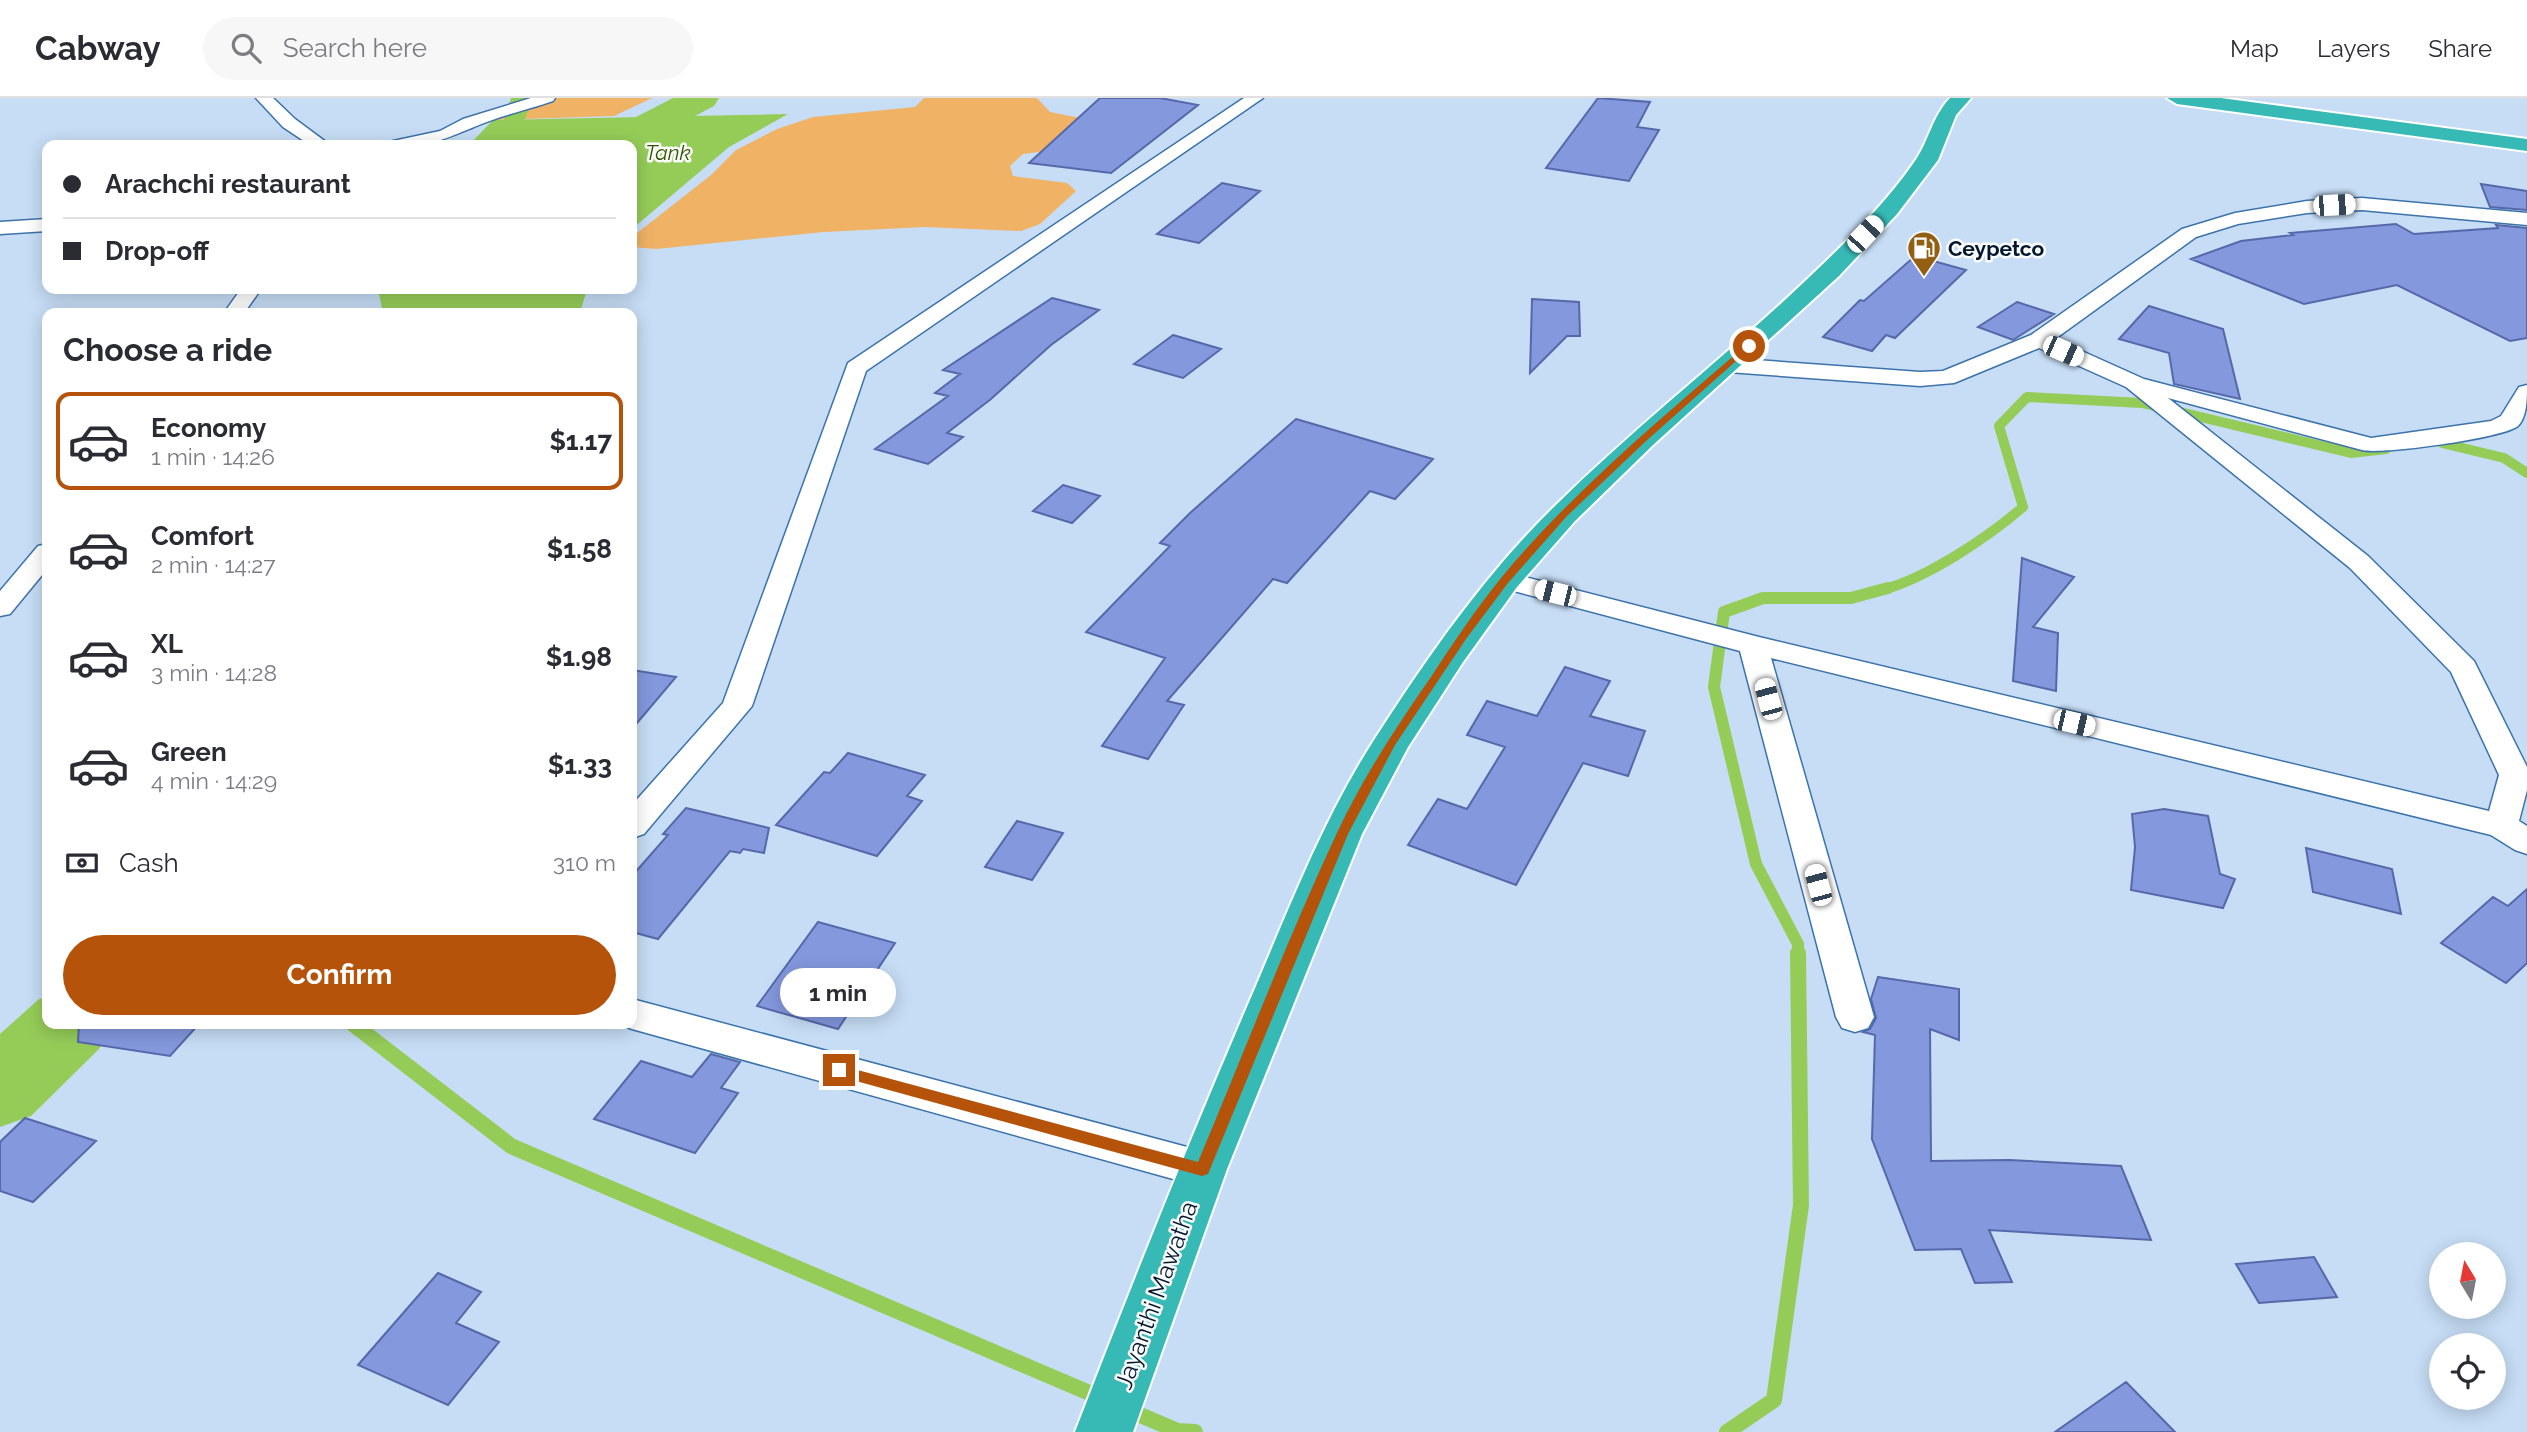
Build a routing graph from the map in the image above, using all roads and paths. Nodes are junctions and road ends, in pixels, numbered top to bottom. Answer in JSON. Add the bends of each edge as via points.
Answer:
{"nodes":[{"id":1,"x":264,"y":98,"type":"edge"},
{"id":2,"x":547,"y":98,"type":"edge"},
{"id":3,"x":1255,"y":98,"type":"edge"},
{"id":4,"x":2178,"y":98,"type":"edge"},
{"id":5,"x":1949,"y":103,"type":"edge"},
{"id":6,"x":314,"y":140,"type":"edge"},
{"id":7,"x":422,"y":140,"type":"edge"},
{"id":8,"x":2527,"y":145,"type":"edge"},
{"id":9,"x":2527,"y":219,"type":"edge"},
{"id":10,"x":42,"y":225,"type":"edge"},
{"id":11,"x":0,"y":229,"type":"edge"},
{"id":12,"x":2039,"y":340,"type":"junction"},
{"id":13,"x":1728,"y":365,"type":"junction"},
{"id":14,"x":2134,"y":382,"type":"junction"},
{"id":15,"x":2527,"y":392,"type":"edge"},
{"id":16,"x":42,"y":558,"type":"edge"},
{"id":17,"x":1504,"y":580,"type":"junction"},
{"id":18,"x":0,"y":608,"type":"edge"},
{"id":19,"x":1744,"y":643,"type":"junction"},
{"id":20,"x":637,"y":820,"type":"edge"},
{"id":21,"x":2514,"y":834,"type":"edge"},
{"id":22,"x":637,"y":1015,"type":"edge"},
{"id":23,"x":1855,"y":1017,"type":"dead end"},
{"id":24,"x":1202,"y":1169,"type":"junction"},
{"id":25,"x":1104,"y":1432,"type":"edge"}],
"edges":[{"from":1,"to":6,"type":"street"},
{"from":2,"to":7,"type":"street"},
{"from":3,"to":20,"type":"street","via":[[856,368],[737,706]]},
{"from":4,"to":8,"type":"highway"},
{"from":5,"to":13,"type":"highway","name":"Jayanthi Mawatha","via":[[1927,160],[1889,209]]},
{"from":9,"to":12,"type":"street","via":[[2362,204],[2235,219],[2189,233]]},
{"from":10,"to":11,"type":"street"},
{"from":12,"to":13,"type":"street","via":[[1946,378]]},
{"from":12,"to":14,"type":"street"},
{"from":13,"to":17,"type":"highway","name":"Jayanthi Mawatha","via":[[1564,514]]},
{"from":14,"to":15,"type":"street","via":[[2370,445],[2497,426],[2510,421]]},
{"from":14,"to":21,"type":"street","via":[[2359,562],[2464,668],[2515,775]]},
{"from":16,"to":18,"type":"street"},
{"from":17,"to":19,"type":"street"},
{"from":17,"to":24,"type":"highway","name":"Jayanthi Mawatha","via":[[1390,744],[1342,834]]},
{"from":19,"to":21,"type":"street"},
{"from":19,"to":23,"type":"street"},
{"from":22,"to":24,"type":"street"},
{"from":24,"to":25,"type":"highway","name":"Jayanthi Mawatha"}]}
